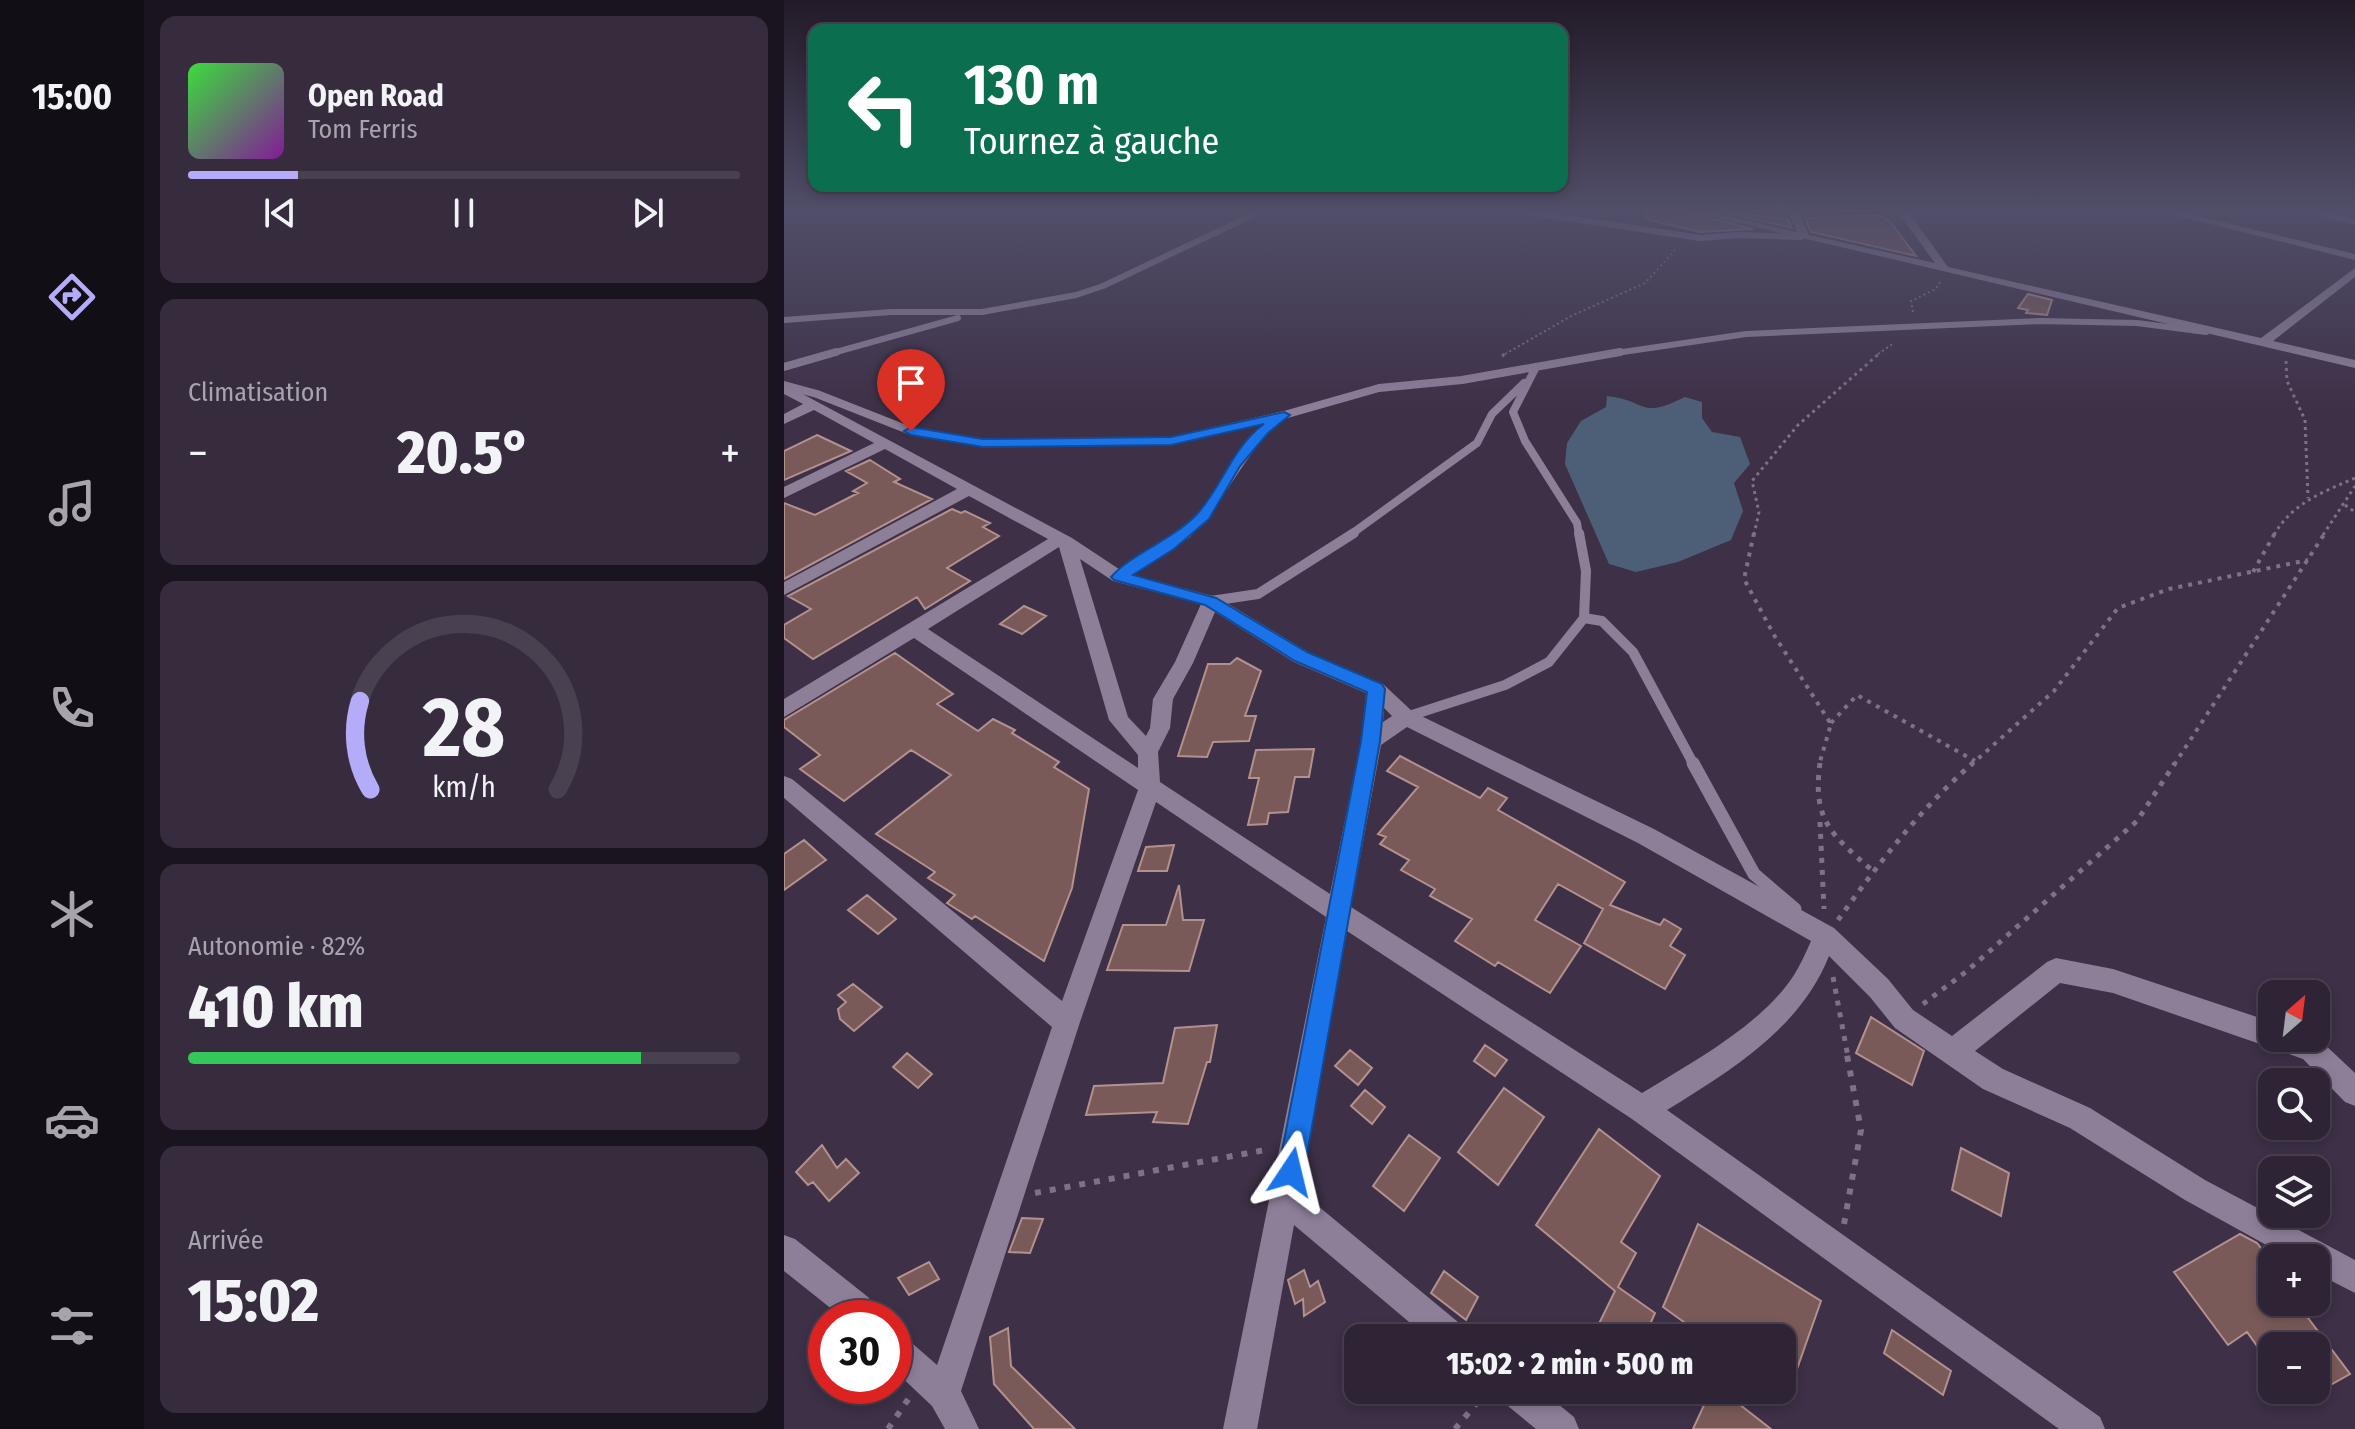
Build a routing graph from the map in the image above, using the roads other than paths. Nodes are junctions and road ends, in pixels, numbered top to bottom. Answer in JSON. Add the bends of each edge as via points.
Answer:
{"nodes":[{"id":1,"x":1121,"y":278,"type":"edge"},
{"id":2,"x":1979,"y":278,"type":"edge"},
{"id":3,"x":2346,"y":278,"type":"edge"},
{"id":4,"x":982,"y":312,"type":"junction"},
{"id":5,"x":784,"y":320,"type":"edge"},
{"id":6,"x":2220,"y":333,"type":"junction"},
{"id":7,"x":2263,"y":343,"type":"junction"},
{"id":8,"x":2355,"y":364,"type":"edge"},
{"id":9,"x":1534,"y":372,"type":"junction"},
{"id":10,"x":785,"y":373,"type":"edge"},
{"id":11,"x":814,"y":404,"type":"junction"},
{"id":12,"x":1284,"y":415,"type":"junction"},
{"id":13,"x":784,"y":420,"type":"edge"},
{"id":14,"x":886,"y":443,"type":"junction"},
{"id":15,"x":969,"y":489,"type":"junction"},
{"id":16,"x":784,"y":493,"type":"edge"},
{"id":17,"x":1063,"y":540,"type":"junction"},
{"id":18,"x":1119,"y":577,"type":"junction"},
{"id":19,"x":784,"y":589,"type":"edge"},
{"id":20,"x":1211,"y":601,"type":"junction"},
{"id":21,"x":1584,"y":618,"type":"junction"},
{"id":22,"x":914,"y":629,"type":"junction"},
{"id":23,"x":1376,"y":689,"type":"junction"},
{"id":24,"x":784,"y":709,"type":"edge"},
{"id":25,"x":1406,"y":717,"type":"junction"},
{"id":26,"x":1371,"y":741,"type":"junction"},
{"id":27,"x":1148,"y":752,"type":"junction"},
{"id":28,"x":784,"y":785,"type":"edge"},
{"id":29,"x":1150,"y":788,"type":"junction"},
{"id":30,"x":1338,"y":912,"type":"junction"},
{"id":31,"x":1825,"y":936,"type":"junction"},
{"id":32,"x":1067,"y":1022,"type":"junction"},
{"id":33,"x":2258,"y":1030,"type":"edge"},
{"id":34,"x":1953,"y":1052,"type":"junction"},
{"id":35,"x":2314,"y":1052,"type":"edge"},
{"id":36,"x":2355,"y":1092,"type":"edge"},
{"id":37,"x":1642,"y":1109,"type":"junction"},
{"id":38,"x":1286,"y":1199,"type":"junction"},
{"id":39,"x":784,"y":1250,"type":"edge"},
{"id":40,"x":2355,"y":1277,"type":"edge"},
{"id":41,"x":849,"y":1300,"type":"edge"},
{"id":42,"x":1436,"y":1324,"type":"edge"},
{"id":43,"x":912,"y":1365,"type":"edge"},
{"id":44,"x":933,"y":1385,"type":"junction"},
{"id":45,"x":1532,"y":1404,"type":"edge"},
{"id":46,"x":962,"y":1429,"type":"edge"},
{"id":47,"x":1240,"y":1429,"type":"edge"},
{"id":48,"x":1562,"y":1429,"type":"edge"},
{"id":49,"x":2088,"y":1429,"type":"edge"}],
"edges":[{"from":1,"to":4,"type":"lane","via":[[1076,295]]},
{"from":2,"to":6,"type":"street"},
{"from":3,"to":7,"type":"street"},
{"from":4,"to":5,"type":"lane"},
{"from":4,"to":10,"type":"lane"},
{"from":6,"to":7,"type":"street"},
{"from":6,"to":9,"type":"lane","via":[[2092,321],[2010,321],[1746,334]]},
{"from":7,"to":8,"type":"street"},
{"from":9,"to":12,"type":"lane","via":[[1379,388]]},
{"from":9,"to":20,"type":"lane","via":[[1492,414],[1477,443],[1372,521],[1258,594]]},
{"from":9,"to":21,"type":"lane","via":[[1513,412],[1525,441],[1577,523],[1586,571]]},
{"from":10,"to":11,"type":"street"},
{"from":10,"to":12,"type":"lane","via":[[817,394],[911,431],[983,443],[1171,441]]},
{"from":11,"to":13,"type":"street"},
{"from":11,"to":14,"type":"street"},
{"from":12,"to":18,"type":"lane","via":[[1263,430],[1234,465],[1204,516]]},
{"from":14,"to":15,"type":"street"},
{"from":14,"to":16,"type":"street"},
{"from":15,"to":17,"type":"street"},
{"from":15,"to":19,"type":"street"},
{"from":17,"to":18,"type":"street"},
{"from":17,"to":22,"type":"street"},
{"from":17,"to":27,"type":"street","via":[[1119,720]]},
{"from":18,"to":20,"type":"street"},
{"from":20,"to":23,"type":"street","via":[[1301,657]]},
{"from":20,"to":27,"type":"street","via":[[1163,699],[1160,728]]},
{"from":21,"to":25,"type":"lane","via":[[1549,662],[1505,685]]},
{"from":21,"to":31,"type":"lane","via":[[1602,621],[1633,652],[1754,874]]},
{"from":22,"to":24,"type":"street"},
{"from":22,"to":29,"type":"street"},
{"from":23,"to":25,"type":"street"},
{"from":23,"to":26,"type":"street"},
{"from":25,"to":26,"type":"street"},
{"from":25,"to":31,"type":"street","via":[[1646,836]]},
{"from":26,"to":30,"type":"street"},
{"from":27,"to":29,"type":"street"},
{"from":28,"to":32,"type":"street"},
{"from":29,"to":30,"type":"street"},
{"from":29,"to":32,"type":"street"},
{"from":30,"to":37,"type":"street"},
{"from":30,"to":38,"type":"street"},
{"from":31,"to":34,"type":"street","via":[[1904,1019]]},
{"from":31,"to":37,"type":"street","via":[[1801,986],[1761,1025]]},
{"from":32,"to":44,"type":"street","via":[[1008,1198]]},
{"from":33,"to":34,"type":"street","via":[[2113,981],[2056,970]]},
{"from":34,"to":40,"type":"street","via":[[1993,1079],[2080,1118],[2195,1190]]},
{"from":35,"to":36,"type":"street"},
{"from":37,"to":49,"type":"street"},
{"from":38,"to":42,"type":"street"},
{"from":38,"to":47,"type":"street"},
{"from":39,"to":41,"type":"street"},
{"from":43,"to":44,"type":"street"},
{"from":44,"to":46,"type":"street","via":[[959,1413]]},
{"from":45,"to":48,"type":"street"}]}
